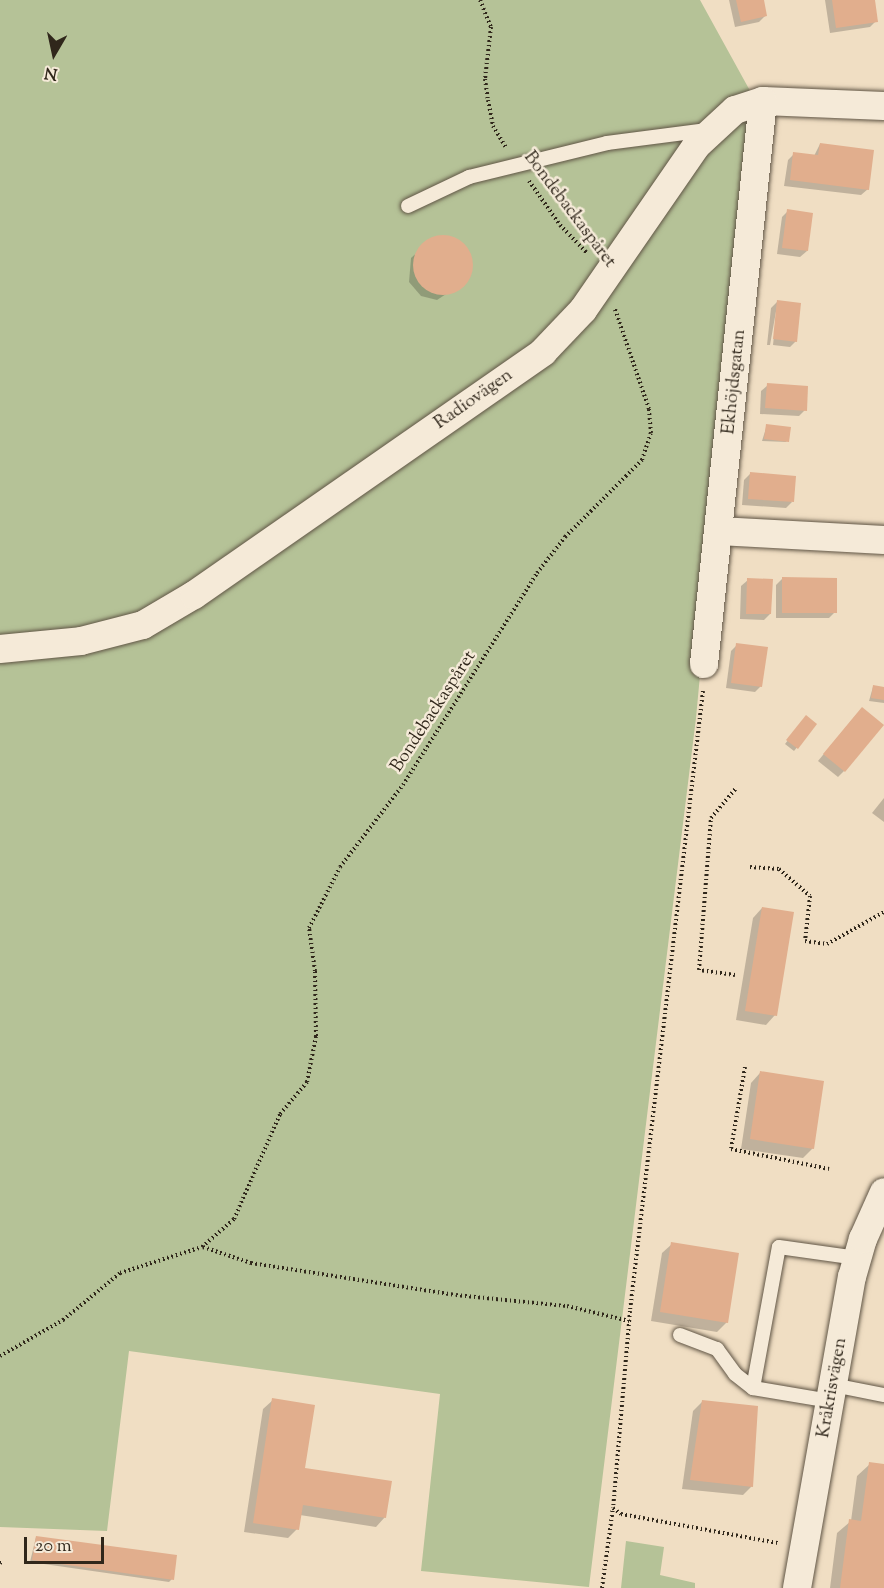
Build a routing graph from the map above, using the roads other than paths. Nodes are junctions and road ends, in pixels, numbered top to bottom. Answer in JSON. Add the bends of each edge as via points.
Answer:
{"nodes":[{"id":1,"x":763,"y":101,"type":"junction"},
{"id":2,"x":884,"y":106,"type":"edge"},
{"id":3,"x":709,"y":130,"type":"junction"},
{"id":4,"x":408,"y":206,"type":"dead end"},
{"id":5,"x":719,"y":531,"type":"junction"},
{"id":6,"x":884,"y":540,"type":"edge"},
{"id":7,"x":0,"y":649,"type":"edge"},
{"id":8,"x":704,"y":664,"type":"road end"},
{"id":9,"x":884,"y":1192,"type":"edge"},
{"id":10,"x":858,"y":1258,"type":"junction"},
{"id":11,"x":680,"y":1335,"type":"dead end"},
{"id":12,"x":753,"y":1388,"type":"junction"},
{"id":13,"x":832,"y":1393,"type":"junction"},
{"id":14,"x":884,"y":1395,"type":"edge"},
{"id":15,"x":797,"y":1588,"type":"edge"}],
"edges":[{"from":1,"to":2,"type":"street","name":"Radiovägen"},
{"from":1,"to":3,"type":"street","name":"Radiovägen","via":[[735,110]]},
{"from":1,"to":5,"type":"street","name":"Ekhöjdsgatan"},
{"from":3,"to":4,"type":"lane","via":[[607,143],[469,177]]},
{"from":3,"to":7,"type":"street","name":"Radiovägen","via":[[675,173],[583,310],[543,352],[194,595],[143,625],[111,635]]},
{"from":5,"to":6,"type":"street"},
{"from":5,"to":8,"type":"street","name":"Ekhöjdsgatan"},
{"from":9,"to":10,"type":"street","name":"Kråkrisvägen","via":[[874,1209]]},
{"from":10,"to":12,"type":"lane","via":[[779,1247]]},
{"from":10,"to":13,"type":"street","name":"Kråkrisvägen"},
{"from":11,"to":12,"type":"lane","via":[[717,1349],[735,1374]]},
{"from":12,"to":13,"type":"lane"},
{"from":13,"to":14,"type":"lane"},
{"from":13,"to":15,"type":"street","name":"Kråkrisvägen"}]}
